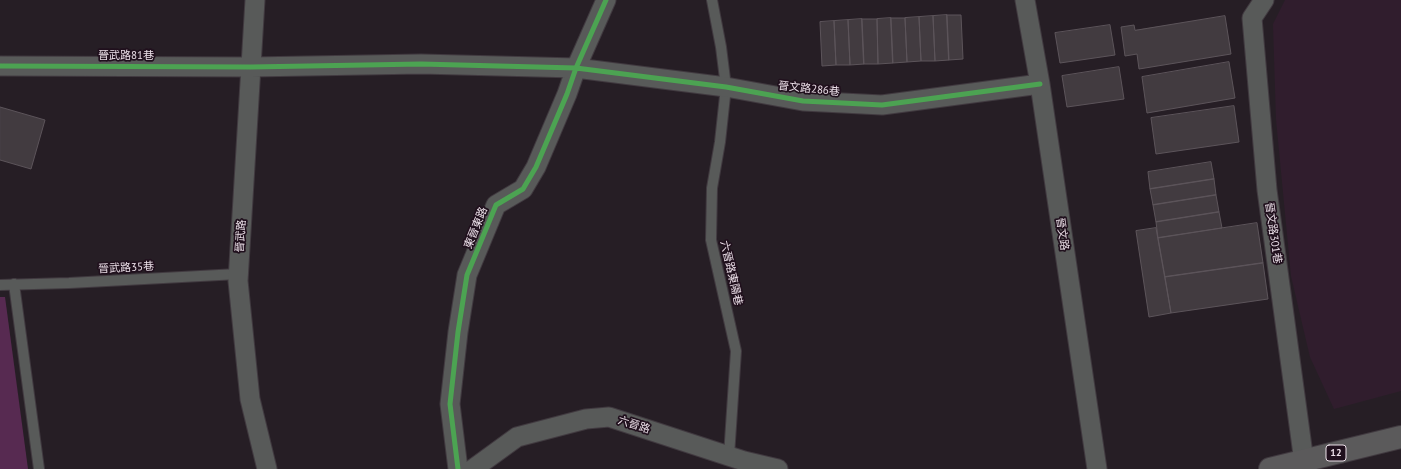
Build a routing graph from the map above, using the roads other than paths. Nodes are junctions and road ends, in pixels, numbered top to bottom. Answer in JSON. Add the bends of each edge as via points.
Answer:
{"nodes":[{"id":1,"x":255,"y":0,"type":"edge"},
{"id":2,"x":606,"y":0,"type":"edge"},
{"id":3,"x":712,"y":0,"type":"edge"},
{"id":4,"x":1025,"y":0,"type":"edge"},
{"id":5,"x":1264,"y":0,"type":"edge"},
{"id":6,"x":0,"y":66,"type":"edge"},
{"id":7,"x":251,"y":67,"type":"junction"},
{"id":8,"x":576,"y":68,"type":"junction"},
{"id":9,"x":1040,"y":84,"type":"junction"},
{"id":10,"x":726,"y":87,"type":"junction"},
{"id":11,"x":238,"y":274,"type":"junction"},
{"id":12,"x":14,"y":284,"type":"junction"},
{"id":13,"x":0,"y":285,"type":"edge"},
{"id":14,"x":1401,"y":436,"type":"edge"},
{"id":15,"x":739,"y":462,"type":"edge"},
{"id":16,"x":1304,"y":465,"type":"edge"},
{"id":17,"x":39,"y":469,"type":"edge"},
{"id":18,"x":267,"y":469,"type":"edge"},
{"id":19,"x":458,"y":469,"type":"edge"},
{"id":20,"x":473,"y":469,"type":"edge"},
{"id":21,"x":778,"y":469,"type":"edge"},
{"id":22,"x":1097,"y":469,"type":"edge"},
{"id":23,"x":1270,"y":469,"type":"edge"}],
"edges":[{"from":1,"to":7,"type":"street","name":"晉武路"},
{"from":2,"to":8,"type":"street","name":"東晉東路"},
{"from":3,"to":10,"type":"lane","name":"六晉路東陽巷","via":[[722,47]]},
{"from":4,"to":9,"type":"street","name":"晉文路"},
{"from":5,"to":16,"type":"street","name":"晉文路301巷","via":[[1252,18],[1267,190]]},
{"from":6,"to":7,"type":"street","name":"晉武路81巷"},
{"from":7,"to":8,"type":"street","name":"晉武路81巷","via":[[421,64]]},
{"from":7,"to":11,"type":"street","name":"晉武路"},
{"from":8,"to":10,"type":"street","name":"晉文路286巷"},
{"from":8,"to":19,"type":"street","name":"東晉東路","via":[[536,166],[523,189],[496,205],[467,275],[450,404]]},
{"from":9,"to":10,"type":"street","name":"晉文路286巷","via":[[882,106],[803,101]]},
{"from":9,"to":22,"type":"street","name":"晉文路"},
{"from":10,"to":15,"type":"lane","name":"六晉路東陽巷","via":[[712,188],[710,240],[736,351]]},
{"from":11,"to":12,"type":"lane","name":"晉武路35巷"},
{"from":11,"to":18,"type":"street","name":"晉武路","via":[[250,399]]},
{"from":12,"to":13,"type":"lane","name":"晉武路35巷"},
{"from":12,"to":17,"type":"lane"},
{"from":14,"to":16,"type":"main road","number":"12"},
{"from":15,"to":20,"type":"street","name":"六晉路","via":[[609,417],[586,419],[517,438]]},
{"from":15,"to":21,"type":"street","name":"六晉路"},
{"from":16,"to":23,"type":"main road","number":"12"}]}
